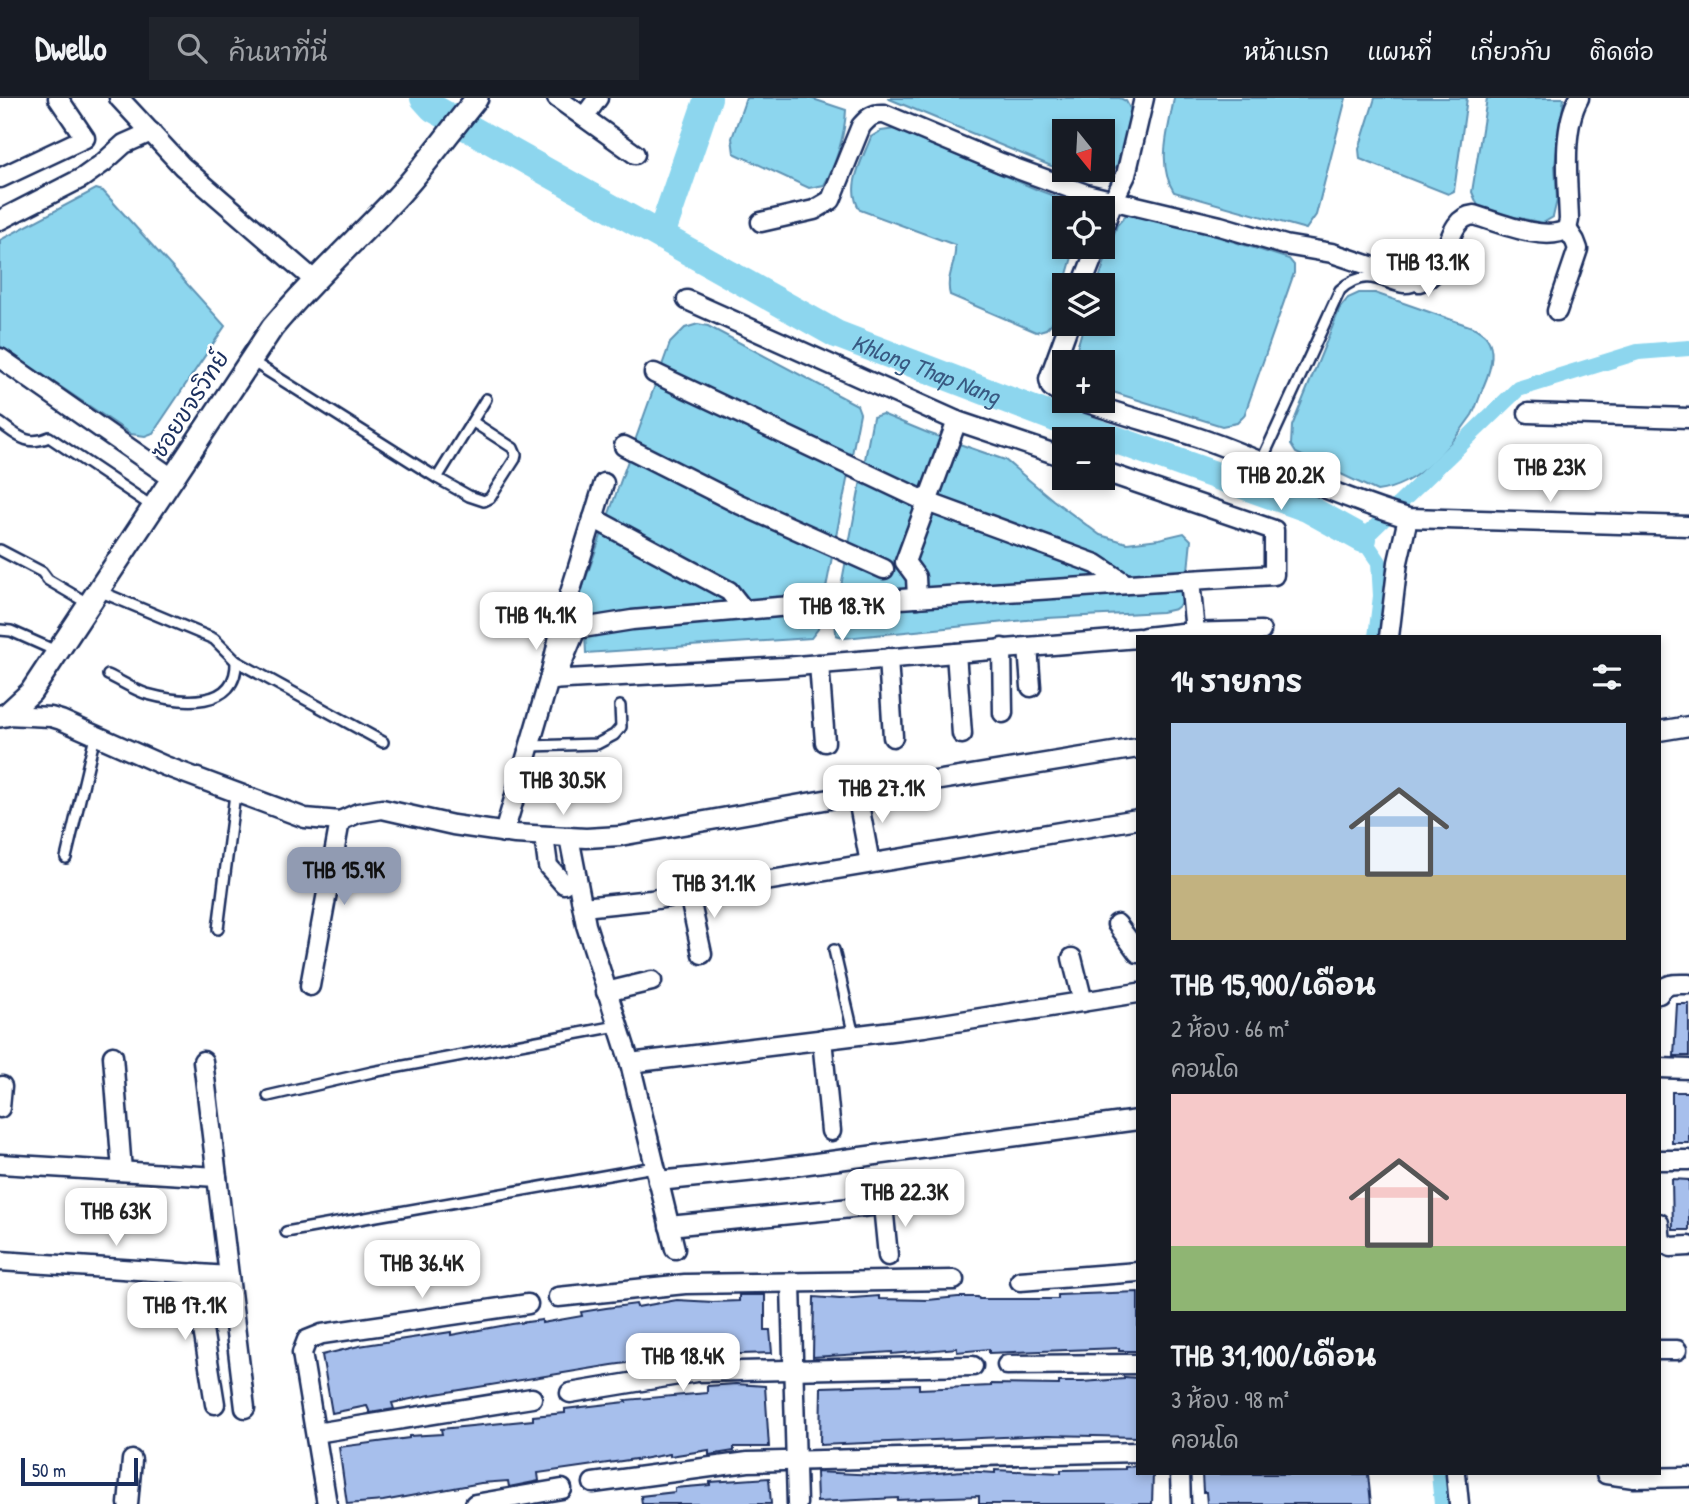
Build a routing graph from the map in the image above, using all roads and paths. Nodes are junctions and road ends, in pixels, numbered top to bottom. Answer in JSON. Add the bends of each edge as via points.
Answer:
{"nodes":[{"id":1,"x":58,"y":98,"type":"edge"},
{"id":2,"x":119,"y":98,"type":"edge"},
{"id":3,"x":477,"y":98,"type":"edge"},
{"id":4,"x":557,"y":98,"type":"edge"},
{"id":5,"x":598,"y":98,"type":"edge"},
{"id":6,"x":1144,"y":98,"type":"edge"},
{"id":7,"x":1579,"y":98,"type":"edge"},
{"id":8,"x":584,"y":117,"type":"junction"},
{"id":9,"x":151,"y":132,"type":"junction"},
{"id":10,"x":635,"y":154,"type":"dead end"},
{"id":11,"x":0,"y":178,"type":"edge"},
{"id":12,"x":1095,"y":196,"type":"edge"},
{"id":13,"x":1115,"y":197,"type":"edge"},
{"id":14,"x":1115,"y":201,"type":"edge"},
{"id":15,"x":0,"y":220,"type":"edge"},
{"id":16,"x":761,"y":222,"type":"dead end"},
{"id":17,"x":1567,"y":229,"type":"junction"},
{"id":18,"x":314,"y":279,"type":"junction"},
{"id":19,"x":1419,"y":282,"type":"junction"},
{"id":20,"x":687,"y":300,"type":"dead end"},
{"id":21,"x":1558,"y":311,"type":"dead end"},
{"id":22,"x":0,"y":358,"type":"edge"},
{"id":23,"x":250,"y":359,"type":"junction"},
{"id":24,"x":1052,"y":371,"type":"edge"},
{"id":25,"x":654,"y":373,"type":"dead end"},
{"id":26,"x":1052,"y":388,"type":"edge"},
{"id":27,"x":486,"y":399,"type":"dead end"},
{"id":28,"x":1115,"y":412,"type":"edge"},
{"id":29,"x":1528,"y":413,"type":"dead end"},
{"id":30,"x":1689,"y":418,"type":"edge"},
{"id":31,"x":957,"y":421,"type":"junction"},
{"id":32,"x":473,"y":422,"type":"junction"},
{"id":33,"x":0,"y":423,"type":"edge"},
{"id":34,"x":624,"y":446,"type":"dead end"},
{"id":35,"x":1052,"y":453,"type":"edge"},
{"id":36,"x":1262,"y":462,"type":"junction"},
{"id":37,"x":1115,"y":475,"type":"edge"},
{"id":38,"x":172,"y":478,"type":"junction"},
{"id":39,"x":437,"y":478,"type":"junction"},
{"id":40,"x":604,"y":483,"type":"dead end"},
{"id":41,"x":927,"y":502,"type":"junction"},
{"id":42,"x":153,"y":507,"type":"junction"},
{"id":43,"x":593,"y":518,"type":"junction"},
{"id":44,"x":1408,"y":518,"type":"junction"},
{"id":45,"x":1689,"y":526,"type":"edge"},
{"id":46,"x":0,"y":550,"type":"edge"},
{"id":47,"x":905,"y":562,"type":"junction"},
{"id":48,"x":884,"y":569,"type":"junction"},
{"id":49,"x":1190,"y":580,"type":"junction"},
{"id":50,"x":1126,"y":584,"type":"junction"},
{"id":51,"x":93,"y":597,"type":"junction"},
{"id":52,"x":917,"y":598,"type":"junction"},
{"id":53,"x":885,"y":600,"type":"junction"},
{"id":54,"x":744,"y":610,"type":"junction"},
{"id":55,"x":0,"y":630,"type":"edge"},
{"id":56,"x":1261,"y":631,"type":"dead end"},
{"id":57,"x":1195,"y":632,"type":"junction"},
{"id":58,"x":1165,"y":635,"type":"edge"},
{"id":59,"x":1389,"y":635,"type":"edge"},
{"id":60,"x":1136,"y":638,"type":"edge"},
{"id":61,"x":1002,"y":648,"type":"junction"},
{"id":62,"x":1028,"y":648,"type":"junction"},
{"id":63,"x":58,"y":652,"type":"junction"},
{"id":64,"x":956,"y":653,"type":"junction"},
{"id":65,"x":888,"y":658,"type":"junction"},
{"id":66,"x":236,"y":661,"type":"junction"},
{"id":67,"x":820,"y":664,"type":"junction"},
{"id":68,"x":108,"y":675,"type":"dead end"},
{"id":69,"x":552,"y":680,"type":"junction"},
{"id":70,"x":1031,"y":687,"type":"dead end"},
{"id":71,"x":620,"y":706,"type":"dead end"},
{"id":72,"x":1003,"y":713,"type":"dead end"},
{"id":73,"x":3,"y":715,"type":"edge"},
{"id":74,"x":1689,"y":726,"type":"edge"},
{"id":75,"x":1661,"y":732,"type":"edge"},
{"id":76,"x":962,"y":733,"type":"dead end"},
{"id":77,"x":95,"y":736,"type":"junction"},
{"id":78,"x":893,"y":737,"type":"dead end"},
{"id":79,"x":383,"y":742,"type":"dead end"},
{"id":80,"x":825,"y":742,"type":"dead end"},
{"id":81,"x":530,"y":746,"type":"junction"},
{"id":82,"x":1136,"y":748,"type":"edge"},
{"id":83,"x":235,"y":793,"type":"junction"},
{"id":84,"x":857,"y":794,"type":"junction"},
{"id":85,"x":1136,"y":819,"type":"edge"},
{"id":86,"x":340,"y":821,"type":"junction"},
{"id":87,"x":504,"y":833,"type":"junction"},
{"id":88,"x":544,"y":836,"type":"junction"},
{"id":89,"x":569,"y":837,"type":"junction"},
{"id":90,"x":66,"y":858,"type":"dead end"},
{"id":91,"x":870,"y":863,"type":"junction"},
{"id":92,"x":564,"y":884,"type":"dead end"},
{"id":93,"x":689,"y":894,"type":"junction"},
{"id":94,"x":583,"y":907,"type":"junction"},
{"id":95,"x":1117,"y":924,"type":"dead end"},
{"id":96,"x":218,"y":929,"type":"dead end"},
{"id":97,"x":834,"y":950,"type":"dead end"},
{"id":98,"x":1136,"y":951,"type":"edge"},
{"id":99,"x":702,"y":954,"type":"dead end"},
{"id":100,"x":1072,"y":958,"type":"dead end"},
{"id":101,"x":652,"y":981,"type":"dead end"},
{"id":102,"x":1689,"y":984,"type":"edge"},
{"id":103,"x":310,"y":986,"type":"dead end"},
{"id":104,"x":1661,"y":990,"type":"edge"},
{"id":105,"x":606,"y":992,"type":"junction"},
{"id":106,"x":1136,"y":993,"type":"edge"},
{"id":107,"x":1083,"y":1002,"type":"junction"},
{"id":108,"x":617,"y":1026,"type":"junction"},
{"id":109,"x":854,"y":1036,"type":"junction"},
{"id":110,"x":822,"y":1039,"type":"junction"},
{"id":111,"x":113,"y":1056,"type":"dead end"},
{"id":112,"x":203,"y":1060,"type":"dead end"},
{"id":113,"x":630,"y":1063,"type":"junction"},
{"id":114,"x":1661,"y":1068,"type":"edge"},
{"id":115,"x":1689,"y":1069,"type":"edge"},
{"id":116,"x":2,"y":1086,"type":"dead end"},
{"id":117,"x":268,"y":1096,"type":"dead end"},
{"id":118,"x":0,"y":1108,"type":"edge"},
{"id":119,"x":1136,"y":1120,"type":"edge"},
{"id":120,"x":831,"y":1130,"type":"dead end"},
{"id":121,"x":1661,"y":1160,"type":"edge"},
{"id":122,"x":1689,"y":1160,"type":"edge"},
{"id":123,"x":0,"y":1164,"type":"edge"},
{"id":124,"x":122,"y":1171,"type":"junction"},
{"id":125,"x":656,"y":1174,"type":"junction"},
{"id":126,"x":216,"y":1177,"type":"junction"},
{"id":127,"x":912,"y":1202,"type":"dead end"},
{"id":128,"x":884,"y":1205,"type":"junction"},
{"id":129,"x":669,"y":1226,"type":"junction"},
{"id":130,"x":286,"y":1232,"type":"dead end"},
{"id":131,"x":1661,"y":1242,"type":"edge"},
{"id":132,"x":1689,"y":1246,"type":"edge"},
{"id":133,"x":675,"y":1249,"type":"dead end"},
{"id":134,"x":888,"y":1256,"type":"dead end"},
{"id":135,"x":0,"y":1261,"type":"edge"},
{"id":136,"x":1136,"y":1272,"type":"edge"},
{"id":137,"x":194,"y":1273,"type":"junction"},
{"id":138,"x":229,"y":1276,"type":"junction"},
{"id":139,"x":954,"y":1280,"type":"dead end"},
{"id":140,"x":1020,"y":1281,"type":"dead end"},
{"id":141,"x":791,"y":1284,"type":"junction"},
{"id":142,"x":558,"y":1297,"type":"dead end"},
{"id":143,"x":528,"y":1304,"type":"dead end"},
{"id":144,"x":1661,"y":1350,"type":"edge"},
{"id":145,"x":1677,"y":1350,"type":"dead end"},
{"id":146,"x":1136,"y":1364,"type":"edge"},
{"id":147,"x":1007,"y":1365,"type":"dead end"},
{"id":148,"x":973,"y":1366,"type":"dead end"},
{"id":149,"x":794,"y":1370,"type":"junction"},
{"id":150,"x":570,"y":1393,"type":"dead end"},
{"id":151,"x":532,"y":1398,"type":"dead end"},
{"id":152,"x":215,"y":1404,"type":"dead end"},
{"id":153,"x":245,"y":1408,"type":"dead end"},
{"id":154,"x":316,"y":1433,"type":"junction"},
{"id":155,"x":1136,"y":1452,"type":"edge"},
{"id":156,"x":132,"y":1460,"type":"dead end"},
{"id":157,"x":797,"y":1460,"type":"junction"},
{"id":158,"x":1180,"y":1475,"type":"edge"},
{"id":159,"x":1456,"y":1475,"type":"edge"},
{"id":160,"x":1613,"y":1475,"type":"edge"},
{"id":161,"x":1689,"y":1477,"type":"edge"},
{"id":162,"x":593,"y":1483,"type":"dead end"},
{"id":163,"x":562,"y":1489,"type":"dead end"},
{"id":164,"x":128,"y":1504,"type":"edge"},
{"id":165,"x":327,"y":1504,"type":"edge"},
{"id":166,"x":475,"y":1504,"type":"edge"},
{"id":167,"x":797,"y":1504,"type":"edge"},
{"id":168,"x":1181,"y":1504,"type":"edge"},
{"id":169,"x":1459,"y":1504,"type":"edge"}],
"edges":[{"from":1,"to":11,"type":"street","via":[[85,138]]},
{"from":2,"to":9,"type":"street"},
{"from":3,"to":18,"type":"street","name":"ซอยขจรวิทย์","via":[[395,199]]},
{"from":4,"to":8,"type":"street"},
{"from":5,"to":8,"type":"street"},
{"from":6,"to":13,"type":"street","via":[[1126,175]]},
{"from":7,"to":17,"type":"street","via":[[1571,118],[1567,158]]},
{"from":8,"to":10,"type":"street"},
{"from":9,"to":15,"type":"street","via":[[124,144],[82,178]]},
{"from":9,"to":18,"type":"street","via":[[183,166]]},
{"from":12,"to":16,"type":"street","via":[[876,113],[861,126],[831,200],[814,210]]},
{"from":14,"to":19,"type":"street","via":[[1332,253]]},
{"from":17,"to":19,"type":"street","via":[[1543,235],[1467,216],[1460,220],[1435,274]]},
{"from":17,"to":21,"type":"street","via":[[1578,249]]},
{"from":18,"to":23,"type":"street","name":"ซอยขจรวิทย์"},
{"from":19,"to":36,"type":"lane","via":[[1400,288],[1385,280],[1360,277],[1340,290]]},
{"from":20,"to":31,"type":"street"},
{"from":22,"to":38,"type":"street"},
{"from":23,"to":38,"type":"street","name":"ซอยขจรวิทย์"},
{"from":23,"to":39,"type":"lane"},
{"from":24,"to":26,"type":"street"},
{"from":25,"to":41,"type":"street"},
{"from":27,"to":32,"type":"lane"},
{"from":28,"to":36,"type":"street"},
{"from":29,"to":30,"type":"street"},
{"from":31,"to":35,"type":"street"},
{"from":31,"to":41,"type":"street"},
{"from":32,"to":39,"type":"lane"},
{"from":32,"to":39,"type":"lane","via":[[513,448],[515,460],[484,501]]},
{"from":33,"to":42,"type":"lane","via":[[29,442],[49,437]]},
{"from":34,"to":48,"type":"street"},
{"from":36,"to":44,"type":"street","via":[[1366,506]]},
{"from":37,"to":49,"type":"street","via":[[1274,530],[1274,575]]},
{"from":38,"to":42,"type":"street","name":"ซอยขจรวิทย์"},
{"from":40,"to":43,"type":"street"},
{"from":41,"to":47,"type":"street"},
{"from":41,"to":50,"type":"street","via":[[1096,564]]},
{"from":42,"to":51,"type":"street","name":"ซอยขจรวิทย์"},
{"from":43,"to":54,"type":"street","via":[[729,591]]},
{"from":43,"to":69,"type":"street","via":[[566,606]]},
{"from":44,"to":45,"type":"street"},
{"from":44,"to":59,"type":"street"},
{"from":46,"to":51,"type":"lane","via":[[42,572],[48,580]]},
{"from":47,"to":48,"type":"street"},
{"from":47,"to":52,"type":"street","via":[[916,577]]},
{"from":48,"to":53,"type":"street","via":[[877,573],[876,588]]},
{"from":49,"to":50,"type":"street"},
{"from":49,"to":57,"type":"street"},
{"from":50,"to":52,"type":"street"},
{"from":51,"to":63,"type":"street","name":"ซอยขจรวิทย์"},
{"from":51,"to":66,"type":"lane","via":[[214,639]]},
{"from":52,"to":53,"type":"street"},
{"from":53,"to":54,"type":"street"},
{"from":54,"to":69,"type":"street","via":[[576,629]]},
{"from":55,"to":63,"type":"lane"},
{"from":56,"to":57,"type":"street"},
{"from":57,"to":58,"type":"street"},
{"from":60,"to":62,"type":"street"},
{"from":61,"to":62,"type":"street"},
{"from":61,"to":64,"type":"street"},
{"from":61,"to":72,"type":"street"},
{"from":62,"to":70,"type":"street"},
{"from":63,"to":73,"type":"street","name":"ซอยขจรวิทย์","via":[[31,692]]},
{"from":64,"to":65,"type":"street"},
{"from":64,"to":76,"type":"street"},
{"from":65,"to":67,"type":"street"},
{"from":65,"to":78,"type":"street"},
{"from":66,"to":68,"type":"lane","via":[[237,671],[226,691],[190,702],[145,694]]},
{"from":66,"to":79,"type":"lane"},
{"from":67,"to":69,"type":"street"},
{"from":67,"to":80,"type":"street"},
{"from":69,"to":81,"type":"street"},
{"from":71,"to":81,"type":"lane","via":[[621,727],[605,741]]},
{"from":73,"to":77,"type":"street","via":[[51,717]]},
{"from":74,"to":75,"type":"street"},
{"from":77,"to":83,"type":"street"},
{"from":77,"to":90,"type":"lane"},
{"from":81,"to":87,"type":"street"},
{"from":82,"to":84,"type":"street"},
{"from":83,"to":86,"type":"street","via":[[305,818]]},
{"from":83,"to":96,"type":"lane"},
{"from":84,"to":89,"type":"street","via":[[620,836]]},
{"from":84,"to":91,"type":"street"},
{"from":85,"to":91,"type":"street"},
{"from":86,"to":87,"type":"street","via":[[382,809]]},
{"from":86,"to":103,"type":"street"},
{"from":87,"to":88,"type":"street"},
{"from":88,"to":89,"type":"street"},
{"from":88,"to":92,"type":"street","via":[[548,866]]},
{"from":89,"to":94,"type":"street"},
{"from":91,"to":93,"type":"street"},
{"from":93,"to":94,"type":"street"},
{"from":93,"to":99,"type":"street"},
{"from":94,"to":105,"type":"street"},
{"from":95,"to":98,"type":"street"},
{"from":97,"to":109,"type":"lane"},
{"from":100,"to":107,"type":"street"},
{"from":101,"to":105,"type":"street"},
{"from":102,"to":104,"type":"street","via":[[1672,984]]},
{"from":105,"to":108,"type":"street"},
{"from":106,"to":107,"type":"street"},
{"from":107,"to":109,"type":"street"},
{"from":108,"to":113,"type":"street"},
{"from":108,"to":117,"type":"lane"},
{"from":109,"to":110,"type":"street"},
{"from":110,"to":113,"type":"street"},
{"from":110,"to":120,"type":"street"},
{"from":111,"to":124,"type":"street"},
{"from":112,"to":126,"type":"street"},
{"from":113,"to":125,"type":"street"},
{"from":114,"to":115,"type":"street"},
{"from":116,"to":118,"type":"street"},
{"from":119,"to":125,"type":"street","via":[[756,1171]]},
{"from":121,"to":122,"type":"street"},
{"from":123,"to":124,"type":"street"},
{"from":124,"to":126,"type":"street"},
{"from":125,"to":129,"type":"street"},
{"from":125,"to":130,"type":"lane"},
{"from":126,"to":138,"type":"street"},
{"from":127,"to":128,"type":"street"},
{"from":128,"to":129,"type":"street"},
{"from":128,"to":134,"type":"street"},
{"from":129,"to":133,"type":"street"},
{"from":131,"to":132,"type":"street","via":[[1671,1247]]},
{"from":135,"to":137,"type":"street"},
{"from":136,"to":140,"type":"street"},
{"from":137,"to":138,"type":"street"},
{"from":137,"to":152,"type":"street"},
{"from":138,"to":153,"type":"street"},
{"from":139,"to":141,"type":"street"},
{"from":141,"to":142,"type":"street","via":[[685,1284]]},
{"from":141,"to":149,"type":"street"},
{"from":143,"to":154,"type":"street","via":[[322,1334],[307,1340],[302,1353]]},
{"from":144,"to":145,"type":"street"},
{"from":146,"to":147,"type":"street"},
{"from":148,"to":149,"type":"street"},
{"from":149,"to":150,"type":"street","via":[[696,1372]]},
{"from":149,"to":157,"type":"street"},
{"from":151,"to":154,"type":"street"},
{"from":154,"to":165,"type":"street"},
{"from":155,"to":157,"type":"street"},
{"from":156,"to":164,"type":"street"},
{"from":157,"to":162,"type":"street","via":[[748,1462]]},
{"from":157,"to":167,"type":"street"},
{"from":158,"to":168,"type":"street"},
{"from":159,"to":169,"type":"street"},
{"from":160,"to":161,"type":"street"},
{"from":163,"to":166,"type":"street"}]}
